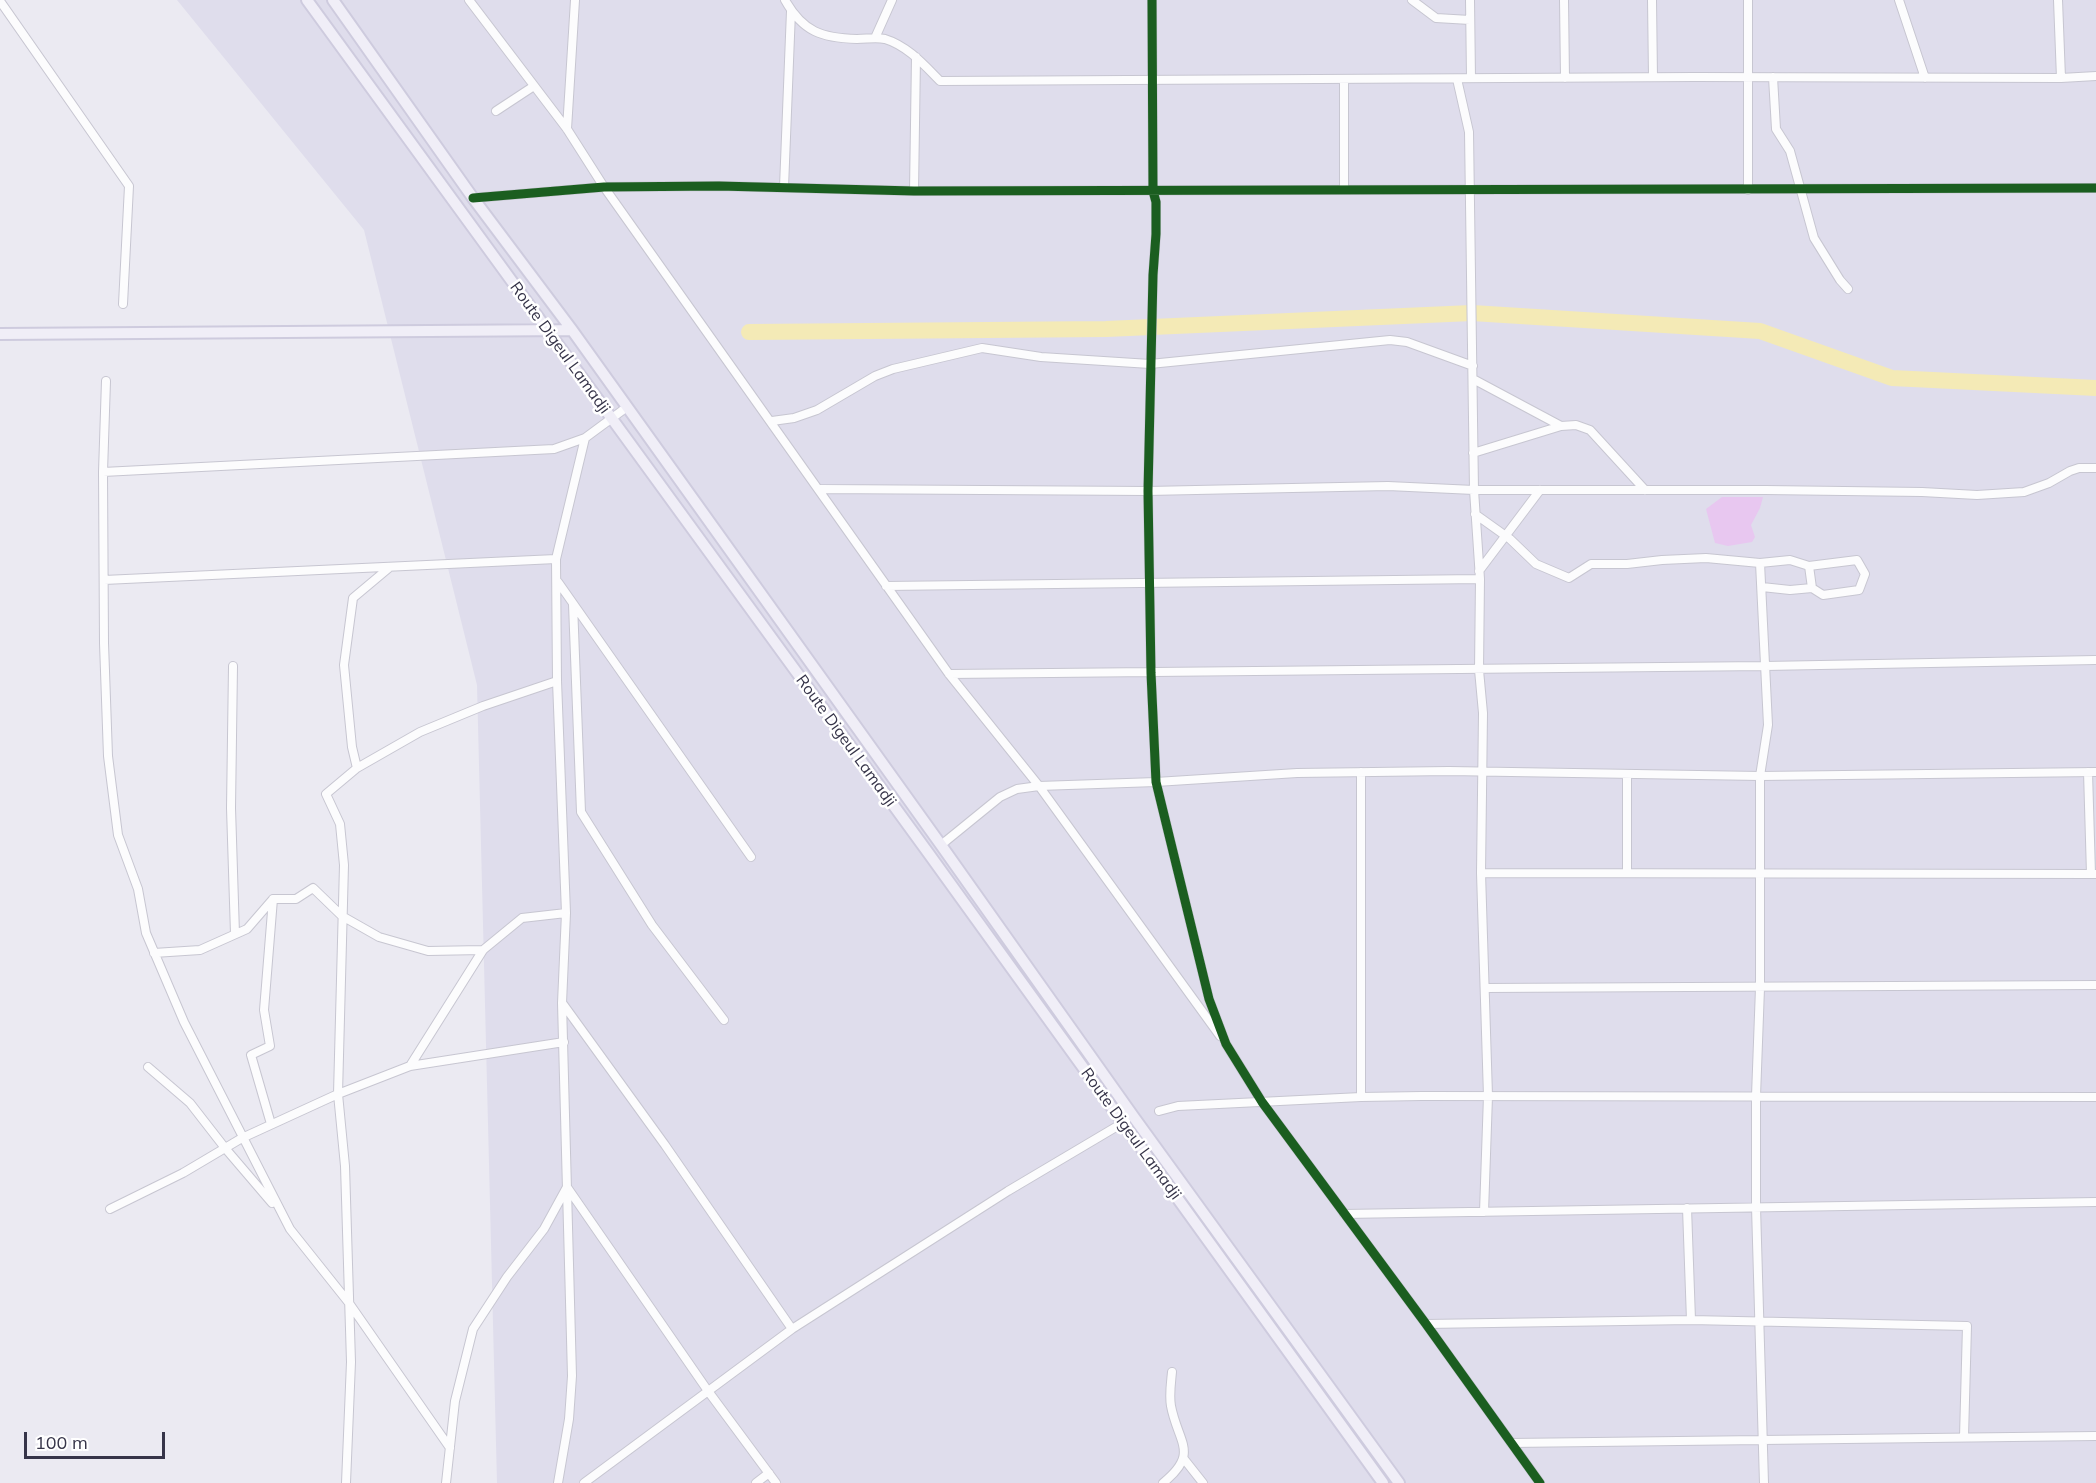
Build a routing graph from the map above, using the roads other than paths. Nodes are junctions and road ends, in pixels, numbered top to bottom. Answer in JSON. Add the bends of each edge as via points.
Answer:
{"nodes":[{"id":1,"x":307,"y":0,"type":"edge"},
{"id":2,"x":333,"y":0,"type":"edge"},
{"id":3,"x":469,"y":0,"type":"edge"},
{"id":4,"x":575,"y":0,"type":"edge"},
{"id":5,"x":785,"y":0,"type":"edge"},
{"id":6,"x":892,"y":0,"type":"edge"},
{"id":7,"x":1152,"y":0,"type":"edge"},
{"id":8,"x":1412,"y":0,"type":"edge"},
{"id":9,"x":1470,"y":0,"type":"edge"},
{"id":10,"x":1564,"y":0,"type":"edge"},
{"id":11,"x":1652,"y":0,"type":"edge"},
{"id":12,"x":1748,"y":0,"type":"edge"},
{"id":13,"x":1899,"y":0,"type":"edge"},
{"id":14,"x":2058,"y":0,"type":"edge"},
{"id":15,"x":0,"y":1,"type":"edge"},
{"id":16,"x":791,"y":11,"type":"junction"},
{"id":17,"x":1470,"y":21,"type":"junction"},
{"id":18,"x":875,"y":38,"type":"junction"},
{"id":19,"x":916,"y":57,"type":"junction"},
{"id":20,"x":2096,"y":76,"type":"edge"},
{"id":21,"x":1653,"y":77,"type":"junction"},
{"id":22,"x":1748,"y":77,"type":"junction"},
{"id":23,"x":1773,"y":77,"type":"junction"},
{"id":24,"x":1471,"y":78,"type":"junction"},
{"id":25,"x":1564,"y":78,"type":"junction"},
{"id":26,"x":1925,"y":78,"type":"junction"},
{"id":27,"x":2061,"y":78,"type":"junction"},
{"id":28,"x":1457,"y":79,"type":"junction"},
{"id":29,"x":1344,"y":80,"type":"junction"},
{"id":30,"x":1153,"y":81,"type":"junction"},
{"id":31,"x":534,"y":86,"type":"junction"},
{"id":32,"x":496,"y":111,"type":"dead end"},
{"id":33,"x":567,"y":129,"type":"junction"},
{"id":34,"x":604,"y":187,"type":"junction"},
{"id":35,"x":784,"y":187,"type":"junction"},
{"id":36,"x":2096,"y":188,"type":"edge"},
{"id":37,"x":1471,"y":189,"type":"junction"},
{"id":38,"x":1344,"y":190,"type":"junction"},
{"id":39,"x":1748,"y":190,"type":"junction"},
{"id":40,"x":1800,"y":190,"type":"junction"},
{"id":41,"x":914,"y":191,"type":"junction"},
{"id":42,"x":1153,"y":191,"type":"junction"},
{"id":43,"x":473,"y":198,"type":"junction"},
{"id":44,"x":1848,"y":289,"type":"dead end"},
{"id":45,"x":123,"y":304,"type":"dead end"},
{"id":46,"x":547,"y":330,"type":"junction"},
{"id":47,"x":572,"y":330,"type":"junction"},
{"id":48,"x":0,"y":334,"type":"edge"},
{"id":49,"x":1150,"y":364,"type":"junction"},
{"id":50,"x":1473,"y":366,"type":"junction"},
{"id":51,"x":1473,"y":379,"type":"junction"},
{"id":52,"x":106,"y":381,"type":"dead end"},
{"id":53,"x":627,"y":407,"type":"junction"},
{"id":54,"x":612,"y":419,"type":"junction"},
{"id":55,"x":772,"y":421,"type":"junction"},
{"id":56,"x":1561,"y":426,"type":"junction"},
{"id":57,"x":585,"y":438,"type":"junction"},
{"id":58,"x":1473,"y":453,"type":"junction"},
{"id":59,"x":2096,"y":468,"type":"edge"},
{"id":60,"x":103,"y":472,"type":"junction"},
{"id":61,"x":820,"y":489,"type":"junction"},
{"id":62,"x":1474,"y":490,"type":"junction"},
{"id":63,"x":1540,"y":490,"type":"junction"},
{"id":64,"x":1645,"y":490,"type":"junction"},
{"id":65,"x":1148,"y":491,"type":"junction"},
{"id":66,"x":1475,"y":514,"type":"junction"},
{"id":67,"x":1506,"y":537,"type":"junction"},
{"id":68,"x":556,"y":559,"type":"junction"},
{"id":69,"x":1760,"y":563,"type":"junction"},
{"id":70,"x":1809,"y":566,"type":"junction"},
{"id":71,"x":390,"y":567,"type":"junction"},
{"id":72,"x":1479,"y":575,"type":"junction"},
{"id":73,"x":104,"y":580,"type":"junction"},
{"id":74,"x":557,"y":581,"type":"junction"},
{"id":75,"x":1150,"y":583,"type":"junction"},
{"id":76,"x":886,"y":586,"type":"junction"},
{"id":77,"x":1761,"y":587,"type":"junction"},
{"id":78,"x":1812,"y":588,"type":"junction"},
{"id":79,"x":573,"y":604,"type":"junction"},
{"id":80,"x":2096,"y":660,"type":"edge"},
{"id":81,"x":233,"y":666,"type":"dead end"},
{"id":82,"x":1765,"y":666,"type":"junction"},
{"id":83,"x":1479,"y":670,"type":"junction"},
{"id":84,"x":949,"y":674,"type":"junction"},
{"id":85,"x":1152,"y":674,"type":"junction"},
{"id":86,"x":557,"y":681,"type":"junction"},
{"id":87,"x":357,"y":768,"type":"junction"},
{"id":88,"x":1484,"y":771,"type":"junction"},
{"id":89,"x":1360,"y":772,"type":"junction"},
{"id":90,"x":2092,"y":772,"type":"edge"},
{"id":91,"x":1628,"y":774,"type":"junction"},
{"id":92,"x":1760,"y":776,"type":"junction"},
{"id":93,"x":1156,"y":782,"type":"junction"},
{"id":94,"x":1039,"y":786,"type":"junction"},
{"id":95,"x":941,"y":845,"type":"junction"},
{"id":96,"x":751,"y":857,"type":"dead end"},
{"id":97,"x":1481,"y":873,"type":"junction"},
{"id":98,"x":1628,"y":873,"type":"junction"},
{"id":99,"x":2093,"y":874,"type":"edge"},
{"id":100,"x":1760,"y":875,"type":"junction"},
{"id":101,"x":273,"y":899,"type":"junction"},
{"id":102,"x":566,"y":913,"type":"junction"},
{"id":103,"x":342,"y":916,"type":"junction"},
{"id":104,"x":235,"y":934,"type":"junction"},
{"id":105,"x":483,"y":950,"type":"junction"},
{"id":106,"x":154,"y":953,"type":"junction"},
{"id":107,"x":2096,"y":985,"type":"edge"},
{"id":108,"x":1485,"y":988,"type":"junction"},
{"id":109,"x":1760,"y":988,"type":"junction"},
{"id":110,"x":562,"y":1003,"type":"junction"},
{"id":111,"x":724,"y":1020,"type":"dead end"},
{"id":112,"x":564,"y":1042,"type":"junction"},
{"id":113,"x":1226,"y":1044,"type":"junction"},
{"id":114,"x":410,"y":1066,"type":"junction"},
{"id":115,"x":148,"y":1068,"type":"dead end"},
{"id":116,"x":338,"y":1094,"type":"junction"},
{"id":117,"x":1488,"y":1096,"type":"junction"},
{"id":118,"x":1756,"y":1096,"type":"junction"},
{"id":119,"x":1361,"y":1097,"type":"junction"},
{"id":120,"x":2096,"y":1097,"type":"edge"},
{"id":121,"x":1262,"y":1102,"type":"junction"},
{"id":122,"x":1159,"y":1111,"type":"dead end"},
{"id":123,"x":1133,"y":1116,"type":"junction"},
{"id":124,"x":1122,"y":1123,"type":"junction"},
{"id":125,"x":271,"y":1124,"type":"junction"},
{"id":126,"x":242,"y":1138,"type":"junction"},
{"id":127,"x":225,"y":1148,"type":"junction"},
{"id":128,"x":567,"y":1187,"type":"junction"},
{"id":129,"x":2096,"y":1202,"type":"edge"},
{"id":130,"x":1756,"y":1207,"type":"junction"},
{"id":131,"x":1686,"y":1208,"type":"junction"},
{"id":132,"x":110,"y":1209,"type":"dead end"},
{"id":133,"x":1484,"y":1212,"type":"junction"},
{"id":134,"x":281,"y":1213,"type":"junction"},
{"id":135,"x":1344,"y":1214,"type":"junction"},
{"id":136,"x":349,"y":1303,"type":"junction"},
{"id":137,"x":1691,"y":1320,"type":"junction"},
{"id":138,"x":1759,"y":1322,"type":"junction"},
{"id":139,"x":1426,"y":1324,"type":"junction"},
{"id":140,"x":792,"y":1329,"type":"junction"},
{"id":141,"x":1172,"y":1372,"type":"dead end"},
{"id":142,"x":708,"y":1391,"type":"junction"},
{"id":143,"x":2096,"y":1436,"type":"edge"},
{"id":144,"x":1964,"y":1437,"type":"junction"},
{"id":145,"x":1763,"y":1439,"type":"junction"},
{"id":146,"x":1511,"y":1443,"type":"junction"},
{"id":147,"x":450,"y":1449,"type":"junction"},
{"id":148,"x":1184,"y":1459,"type":"junction"},
{"id":149,"x":447,"y":1473,"type":"junction"},
{"id":150,"x":769,"y":1473,"type":"junction"},
{"id":151,"x":346,"y":1483,"type":"edge"},
{"id":152,"x":446,"y":1483,"type":"edge"},
{"id":153,"x":451,"y":1483,"type":"edge"},
{"id":154,"x":558,"y":1483,"type":"edge"},
{"id":155,"x":584,"y":1483,"type":"edge"},
{"id":156,"x":756,"y":1483,"type":"edge"},
{"id":157,"x":776,"y":1483,"type":"edge"},
{"id":158,"x":1163,"y":1483,"type":"edge"},
{"id":159,"x":1203,"y":1483,"type":"edge"},
{"id":160,"x":1383,"y":1483,"type":"edge"},
{"id":161,"x":1399,"y":1483,"type":"edge"},
{"id":162,"x":1540,"y":1483,"type":"edge"},
{"id":163,"x":1764,"y":1483,"type":"edge"}],
"edges":[{"from":1,"to":46,"type":"main road","name":"Route Digeul Lamadji"},
{"from":2,"to":43,"type":"main road","name":"Route Digeul Lamadji"},
{"from":3,"to":31,"type":"street"},
{"from":4,"to":33,"type":"street"},
{"from":5,"to":16,"type":"street"},
{"from":6,"to":18,"type":"street"},
{"from":7,"to":30,"type":"street"},
{"from":8,"to":17,"type":"street","via":[[1436,18]]},
{"from":9,"to":17,"type":"street"},
{"from":10,"to":25,"type":"street"},
{"from":11,"to":21,"type":"street"},
{"from":12,"to":22,"type":"street"},
{"from":13,"to":26,"type":"street"},
{"from":14,"to":27,"type":"street"},
{"from":15,"to":45,"type":"street","via":[[129,186]]},
{"from":16,"to":18,"type":"street","via":[[809,30],[823,36]]},
{"from":16,"to":35,"type":"street"},
{"from":17,"to":24,"type":"street"},
{"from":18,"to":19,"type":"street","via":[[885,39]]},
{"from":19,"to":30,"type":"street","via":[[940,81]]},
{"from":19,"to":41,"type":"street"},
{"from":20,"to":27,"type":"street"},
{"from":21,"to":22,"type":"street"},
{"from":21,"to":25,"type":"street"},
{"from":22,"to":23,"type":"street"},
{"from":22,"to":39,"type":"street"},
{"from":23,"to":26,"type":"street"},
{"from":23,"to":40,"type":"street","via":[[1776,129],[1790,151]]},
{"from":24,"to":25,"type":"street"},
{"from":24,"to":28,"type":"street"},
{"from":26,"to":27,"type":"street"},
{"from":28,"to":29,"type":"street"},
{"from":28,"to":37,"type":"street","via":[[1469,132]]},
{"from":29,"to":30,"type":"street"},
{"from":29,"to":38,"type":"street"},
{"from":30,"to":42,"type":"street"},
{"from":31,"to":32,"type":"street"},
{"from":31,"to":33,"type":"street"},
{"from":33,"to":34,"type":"street"},
{"from":34,"to":35,"type":"street"},
{"from":34,"to":43,"type":"street"},
{"from":34,"to":55,"type":"street"},
{"from":35,"to":41,"type":"street"},
{"from":36,"to":40,"type":"street"},
{"from":37,"to":38,"type":"street"},
{"from":37,"to":39,"type":"street"},
{"from":37,"to":50,"type":"street"},
{"from":38,"to":42,"type":"street"},
{"from":39,"to":40,"type":"street"},
{"from":40,"to":44,"type":"street","via":[[1814,238]]},
{"from":41,"to":42,"type":"street"},
{"from":42,"to":49,"type":"street","via":[[1156,234]]},
{"from":43,"to":47,"type":"main road","name":"Route Digeul Lamadji"},
{"from":46,"to":47,"type":"main road"},
{"from":46,"to":48,"type":"main road"},
{"from":46,"to":54,"type":"main road","name":"Route Digeul Lamadji"},
{"from":47,"to":53,"type":"main road","name":"Route Digeul Lamadji"},
{"from":49,"to":50,"type":"street","via":[[1390,340],[1407,342]]},
{"from":49,"to":55,"type":"street","via":[[1041,357],[982,348],[893,369],[817,410]]},
{"from":49,"to":65,"type":"street"},
{"from":50,"to":51,"type":"street"},
{"from":51,"to":56,"type":"street"},
{"from":51,"to":58,"type":"street"},
{"from":52,"to":60,"type":"street"},
{"from":53,"to":54,"type":"street"},
{"from":53,"to":95,"type":"main road","name":"Route Digeul Lamadji"},
{"from":54,"to":57,"type":"street"},
{"from":54,"to":124,"type":"main road","name":"Route Digeul Lamadji"},
{"from":55,"to":61,"type":"street"},
{"from":56,"to":58,"type":"street"},
{"from":56,"to":64,"type":"street","via":[[1576,425],[1590,430]]},
{"from":57,"to":60,"type":"street","via":[[554,449]]},
{"from":57,"to":68,"type":"street"},
{"from":58,"to":62,"type":"street"},
{"from":59,"to":64,"type":"street","via":[[2070,471],[2035,489],[1994,494]]},
{"from":60,"to":73,"type":"street"},
{"from":61,"to":65,"type":"street"},
{"from":61,"to":76,"type":"street"},
{"from":62,"to":63,"type":"street"},
{"from":62,"to":65,"type":"street","via":[[1377,486]]},
{"from":62,"to":66,"type":"street"},
{"from":63,"to":64,"type":"street"},
{"from":63,"to":67,"type":"street"},
{"from":65,"to":75,"type":"street"},
{"from":66,"to":67,"type":"street"},
{"from":66,"to":72,"type":"street"},
{"from":67,"to":69,"type":"street","via":[[1536,564],[1569,578],[1591,564],[1706,558]]},
{"from":67,"to":72,"type":"street"},
{"from":68,"to":71,"type":"street"},
{"from":68,"to":74,"type":"street"},
{"from":69,"to":70,"type":"street","via":[[1790,561]]},
{"from":69,"to":77,"type":"street"},
{"from":70,"to":78,"type":"street"},
{"from":70,"to":78,"type":"street","via":[[1857,561],[1865,574],[1859,590],[1824,595]]},
{"from":71,"to":73,"type":"street"},
{"from":71,"to":87,"type":"street","via":[[353,598],[344,666]]},
{"from":72,"to":75,"type":"street"},
{"from":72,"to":83,"type":"street"},
{"from":73,"to":106,"type":"street","via":[[108,756],[118,835],[138,889]]},
{"from":74,"to":79,"type":"street"},
{"from":74,"to":86,"type":"street"},
{"from":75,"to":76,"type":"street"},
{"from":75,"to":85,"type":"street"},
{"from":76,"to":84,"type":"street"},
{"from":77,"to":78,"type":"street"},
{"from":77,"to":82,"type":"street"},
{"from":79,"to":96,"type":"street"},
{"from":79,"to":111,"type":"street","via":[[581,812],[652,925]]},
{"from":80,"to":82,"type":"street"},
{"from":81,"to":104,"type":"street","via":[[231,808]]},
{"from":82,"to":83,"type":"street"},
{"from":82,"to":92,"type":"street","via":[[1768,725]]},
{"from":83,"to":85,"type":"street"},
{"from":83,"to":88,"type":"street"},
{"from":84,"to":85,"type":"street"},
{"from":84,"to":94,"type":"street"},
{"from":85,"to":93,"type":"street"},
{"from":86,"to":87,"type":"street","via":[[420,732]]},
{"from":86,"to":102,"type":"street"},
{"from":87,"to":103,"type":"street","via":[[326,794],[340,824],[344,865]]},
{"from":88,"to":89,"type":"street"},
{"from":88,"to":91,"type":"street"},
{"from":88,"to":97,"type":"street"},
{"from":89,"to":93,"type":"street"},
{"from":89,"to":119,"type":"street"},
{"from":90,"to":92,"type":"street"},
{"from":90,"to":99,"type":"street"},
{"from":91,"to":92,"type":"street"},
{"from":91,"to":98,"type":"street"},
{"from":92,"to":100,"type":"street"},
{"from":93,"to":94,"type":"street"},
{"from":93,"to":113,"type":"street","via":[[1209,999]]},
{"from":94,"to":95,"type":"street","via":[[1017,789],[1000,797]]},
{"from":94,"to":113,"type":"street"},
{"from":95,"to":123,"type":"main road","name":"Route Digeul Lamadji"},
{"from":97,"to":98,"type":"street"},
{"from":97,"to":108,"type":"street"},
{"from":98,"to":100,"type":"street"},
{"from":99,"to":100,"type":"street"},
{"from":100,"to":109,"type":"street"},
{"from":101,"to":103,"type":"street","via":[[296,898],[314,888]]},
{"from":101,"to":104,"type":"street","via":[[247,929]]},
{"from":101,"to":125,"type":"street","via":[[264,1010],[270,1046],[251,1055]]},
{"from":102,"to":105,"type":"street","via":[[522,918]]},
{"from":102,"to":110,"type":"street"},
{"from":103,"to":105,"type":"street","via":[[379,938],[428,951]]},
{"from":103,"to":116,"type":"street"},
{"from":104,"to":106,"type":"street","via":[[200,950]]},
{"from":105,"to":114,"type":"street"},
{"from":106,"to":126,"type":"street"},
{"from":107,"to":109,"type":"street"},
{"from":108,"to":109,"type":"street"},
{"from":108,"to":117,"type":"street"},
{"from":109,"to":118,"type":"street"},
{"from":110,"to":112,"type":"street"},
{"from":110,"to":140,"type":"street"},
{"from":112,"to":114,"type":"street"},
{"from":112,"to":128,"type":"street"},
{"from":113,"to":121,"type":"street"},
{"from":114,"to":116,"type":"street"},
{"from":115,"to":127,"type":"street","via":[[190,1103]]},
{"from":116,"to":125,"type":"street"},
{"from":116,"to":136,"type":"street","via":[[345,1166]]},
{"from":117,"to":118,"type":"street"},
{"from":117,"to":119,"type":"street"},
{"from":117,"to":133,"type":"street"},
{"from":118,"to":120,"type":"street"},
{"from":118,"to":130,"type":"street"},
{"from":119,"to":121,"type":"street"},
{"from":121,"to":122,"type":"street","via":[[1178,1106]]},
{"from":121,"to":135,"type":"street"},
{"from":123,"to":124,"type":"street"},
{"from":123,"to":161,"type":"main road","name":"Route Digeul Lamadji"},
{"from":124,"to":140,"type":"street"},
{"from":124,"to":160,"type":"main road","name":"Route Digeul Lamadji"},
{"from":125,"to":126,"type":"street"},
{"from":126,"to":127,"type":"street"},
{"from":126,"to":134,"type":"street"},
{"from":127,"to":132,"type":"street"},
{"from":127,"to":134,"type":"street"},
{"from":128,"to":142,"type":"street"},
{"from":128,"to":147,"type":"street","via":[[544,1229],[473,1329],[455,1401]]},
{"from":128,"to":154,"type":"street","via":[[572,1376]]},
{"from":129,"to":130,"type":"street"},
{"from":130,"to":131,"type":"street"},
{"from":130,"to":138,"type":"street"},
{"from":131,"to":133,"type":"street"},
{"from":131,"to":137,"type":"street"},
{"from":133,"to":135,"type":"street"},
{"from":134,"to":136,"type":"street"},
{"from":135,"to":139,"type":"street"},
{"from":136,"to":147,"type":"street"},
{"from":136,"to":151,"type":"street"},
{"from":137,"to":138,"type":"street"},
{"from":137,"to":139,"type":"street"},
{"from":138,"to":144,"type":"street","via":[[1967,1326]]},
{"from":138,"to":145,"type":"street"},
{"from":139,"to":146,"type":"street"},
{"from":140,"to":142,"type":"street"},
{"from":141,"to":148,"type":"street","via":[[1171,1406]]},
{"from":142,"to":150,"type":"street"},
{"from":142,"to":155,"type":"street"},
{"from":143,"to":144,"type":"street"},
{"from":144,"to":145,"type":"street"},
{"from":145,"to":146,"type":"street"},
{"from":145,"to":163,"type":"street"},
{"from":146,"to":162,"type":"street"},
{"from":147,"to":149,"type":"street"},
{"from":148,"to":158,"type":"street"},
{"from":148,"to":159,"type":"street"},
{"from":149,"to":152,"type":"street"},
{"from":149,"to":153,"type":"street"},
{"from":150,"to":156,"type":"street"},
{"from":150,"to":157,"type":"street"}]}
